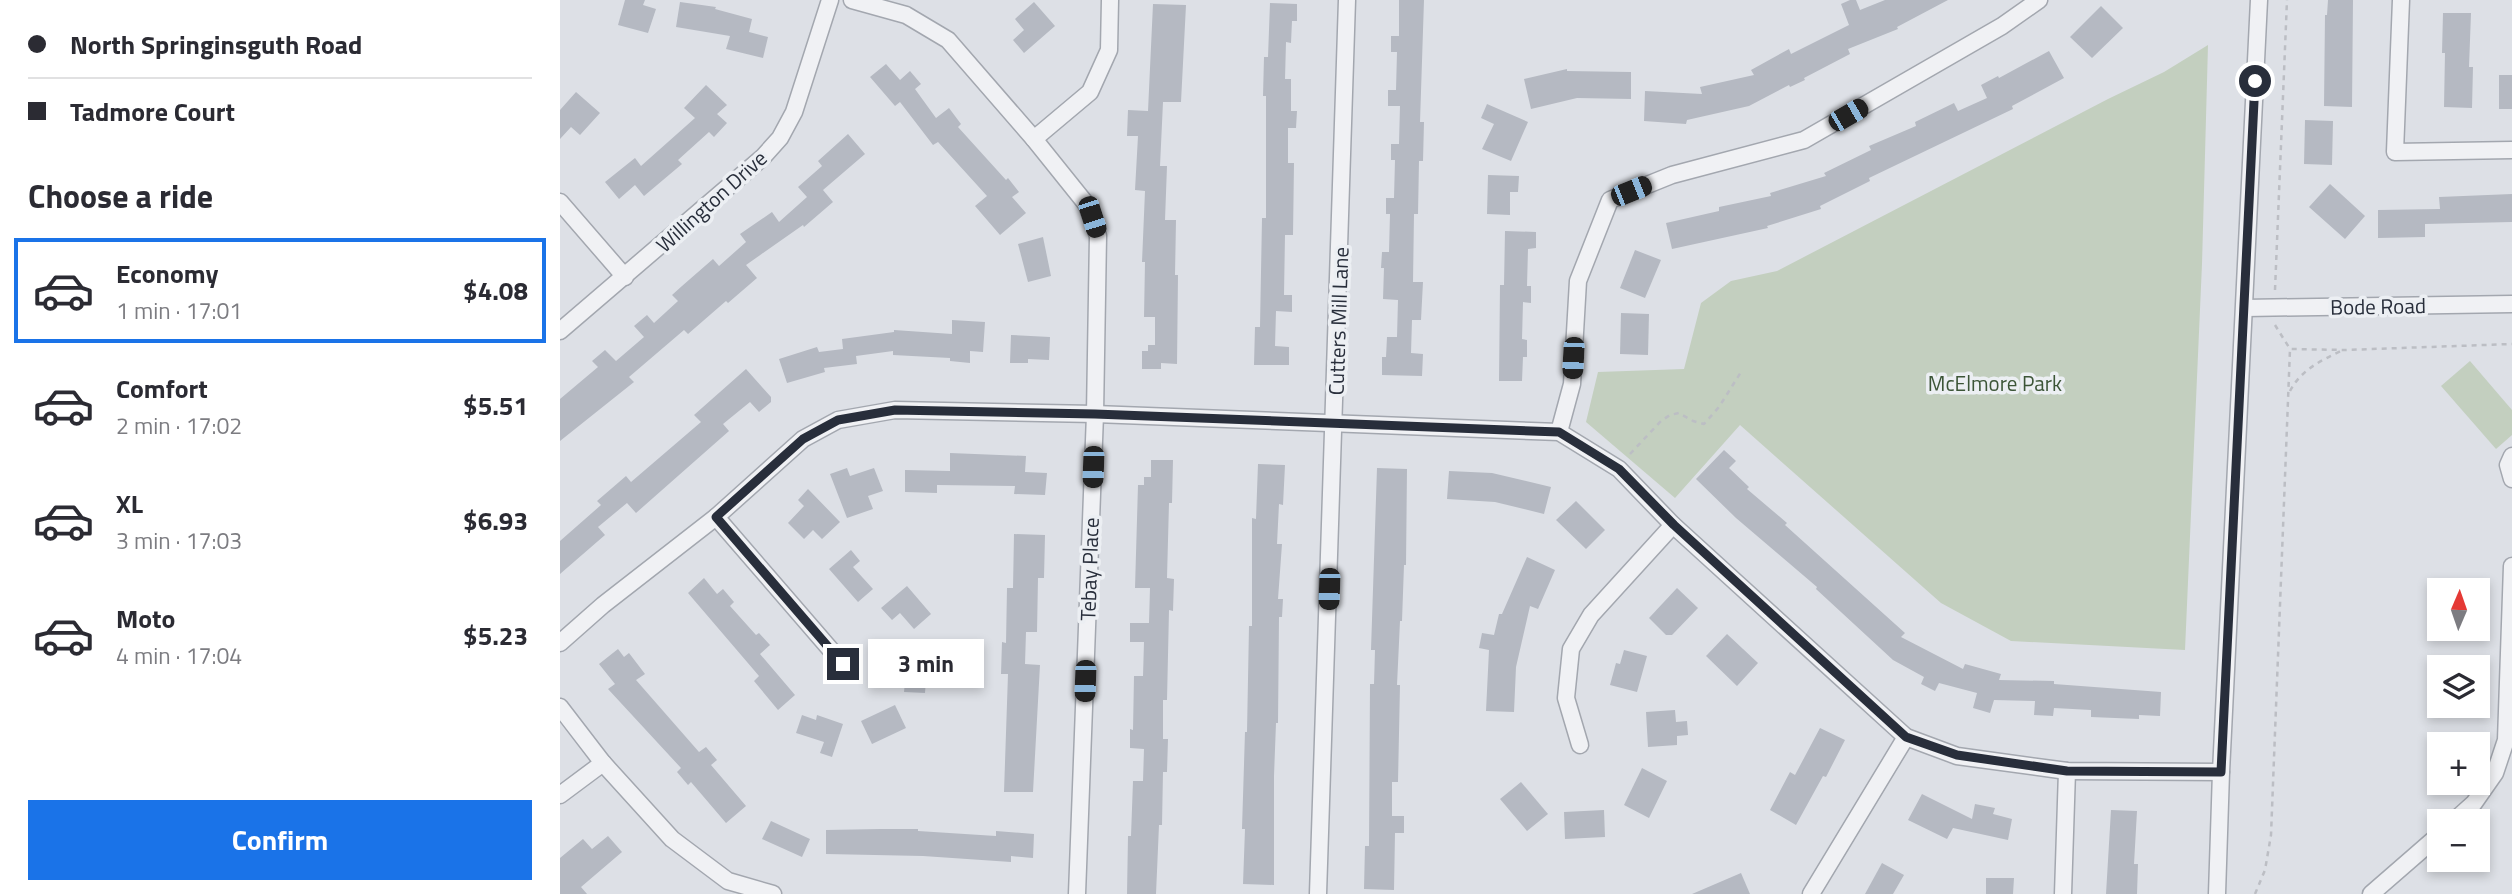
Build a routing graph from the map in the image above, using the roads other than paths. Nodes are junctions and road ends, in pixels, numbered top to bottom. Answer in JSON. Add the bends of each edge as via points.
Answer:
{"nodes":[{"id":1,"x":830,"y":0,"type":"edge"},
{"id":2,"x":852,"y":0,"type":"edge"},
{"id":3,"x":1110,"y":0,"type":"edge"},
{"id":4,"x":1347,"y":0,"type":"edge"},
{"id":5,"x":2039,"y":0,"type":"edge"},
{"id":6,"x":2259,"y":0,"type":"edge"},
{"id":7,"x":2401,"y":0,"type":"edge"},
{"id":8,"x":1034,"y":139,"type":"junction"},
{"id":9,"x":2512,"y":150,"type":"edge"},
{"id":10,"x":560,"y":202,"type":"edge"},
{"id":11,"x":625,"y":277,"type":"junction"},
{"id":12,"x":2512,"y":304,"type":"edge"},
{"id":13,"x":2245,"y":308,"type":"junction"},
{"id":14,"x":560,"y":331,"type":"edge"},
{"id":15,"x":1095,"y":414,"type":"junction"},
{"id":16,"x":1335,"y":422,"type":"junction"},
{"id":17,"x":1559,"y":432,"type":"junction"},
{"id":18,"x":2512,"y":456,"type":"edge"},
{"id":19,"x":2512,"y":479,"type":"edge"},
{"id":20,"x":716,"y":517,"type":"junction"},
{"id":21,"x":1674,"y":525,"type":"junction"},
{"id":22,"x":2512,"y":566,"type":"edge"},
{"id":23,"x":560,"y":643,"type":"edge"},
{"id":24,"x":843,"y":664,"type":"dead end"},
{"id":25,"x":2510,"y":668,"type":"edge"},
{"id":26,"x":560,"y":707,"type":"edge"},
{"id":27,"x":1906,"y":737,"type":"junction"},
{"id":28,"x":2509,"y":738,"type":"edge"},
{"id":29,"x":1580,"y":745,"type":"dead end"},
{"id":30,"x":603,"y":763,"type":"junction"},
{"id":31,"x":2067,"y":771,"type":"junction"},
{"id":32,"x":2221,"y":772,"type":"junction"},
{"id":33,"x":560,"y":795,"type":"edge"},
{"id":34,"x":2467,"y":809,"type":"edge"},
{"id":35,"x":2427,"y":845,"type":"edge"},
{"id":36,"x":773,"y":894,"type":"edge"},
{"id":37,"x":1076,"y":894,"type":"edge"},
{"id":38,"x":1318,"y":894,"type":"edge"},
{"id":39,"x":1811,"y":894,"type":"edge"},
{"id":40,"x":2063,"y":894,"type":"edge"},
{"id":41,"x":2217,"y":894,"type":"edge"},
{"id":42,"x":2371,"y":894,"type":"edge"}],
"edges":[{"from":1,"to":11,"type":"street","name":"Willington Drive","via":[[794,112],[780,138]]},
{"from":2,"to":8,"type":"street","name":"Tebay Place","via":[[906,15],[948,40]]},
{"from":3,"to":8,"type":"street","via":[[1109,50],[1090,92]]},
{"from":4,"to":16,"type":"street","name":"Cutters Mill Lane"},
{"from":5,"to":17,"type":"street","via":[[1804,140],[1672,175],[1610,200],[1578,281],[1572,384]]},
{"from":6,"to":13,"type":"street"},
{"from":7,"to":9,"type":"street","via":[[2395,152]]},
{"from":8,"to":15,"type":"street","name":"Tebay Place","via":[[1087,205],[1098,236]]},
{"from":10,"to":11,"type":"street"},
{"from":11,"to":14,"type":"street","name":"Willington Drive"},
{"from":12,"to":13,"type":"street","name":"Bode Road"},
{"from":13,"to":32,"type":"street"},
{"from":15,"to":16,"type":"street"},
{"from":15,"to":20,"type":"street","via":[[895,410],[838,420],[803,439]]},
{"from":15,"to":37,"type":"street","name":"Tebay Place"},
{"from":16,"to":17,"type":"street"},
{"from":16,"to":38,"type":"street","name":"Cutters Mill Lane"},
{"from":17,"to":21,"type":"street","via":[[1619,469]]},
{"from":18,"to":19,"type":"street","via":[[2508,465]]},
{"from":20,"to":23,"type":"street"},
{"from":20,"to":24,"type":"street"},
{"from":21,"to":27,"type":"street"},
{"from":21,"to":29,"type":"street","via":[[1591,614],[1571,649],[1566,698]]},
{"from":22,"to":25,"type":"street"},
{"from":25,"to":28,"type":"street"},
{"from":26,"to":30,"type":"street"},
{"from":27,"to":31,"type":"street","via":[[1957,755]]},
{"from":27,"to":39,"type":"street"},
{"from":28,"to":34,"type":"street","via":[[2495,773]]},
{"from":30,"to":33,"type":"street"},
{"from":30,"to":36,"type":"street","via":[[672,839],[728,881]]},
{"from":31,"to":32,"type":"street"},
{"from":31,"to":40,"type":"street"},
{"from":32,"to":41,"type":"street"},
{"from":35,"to":42,"type":"street"}]}
